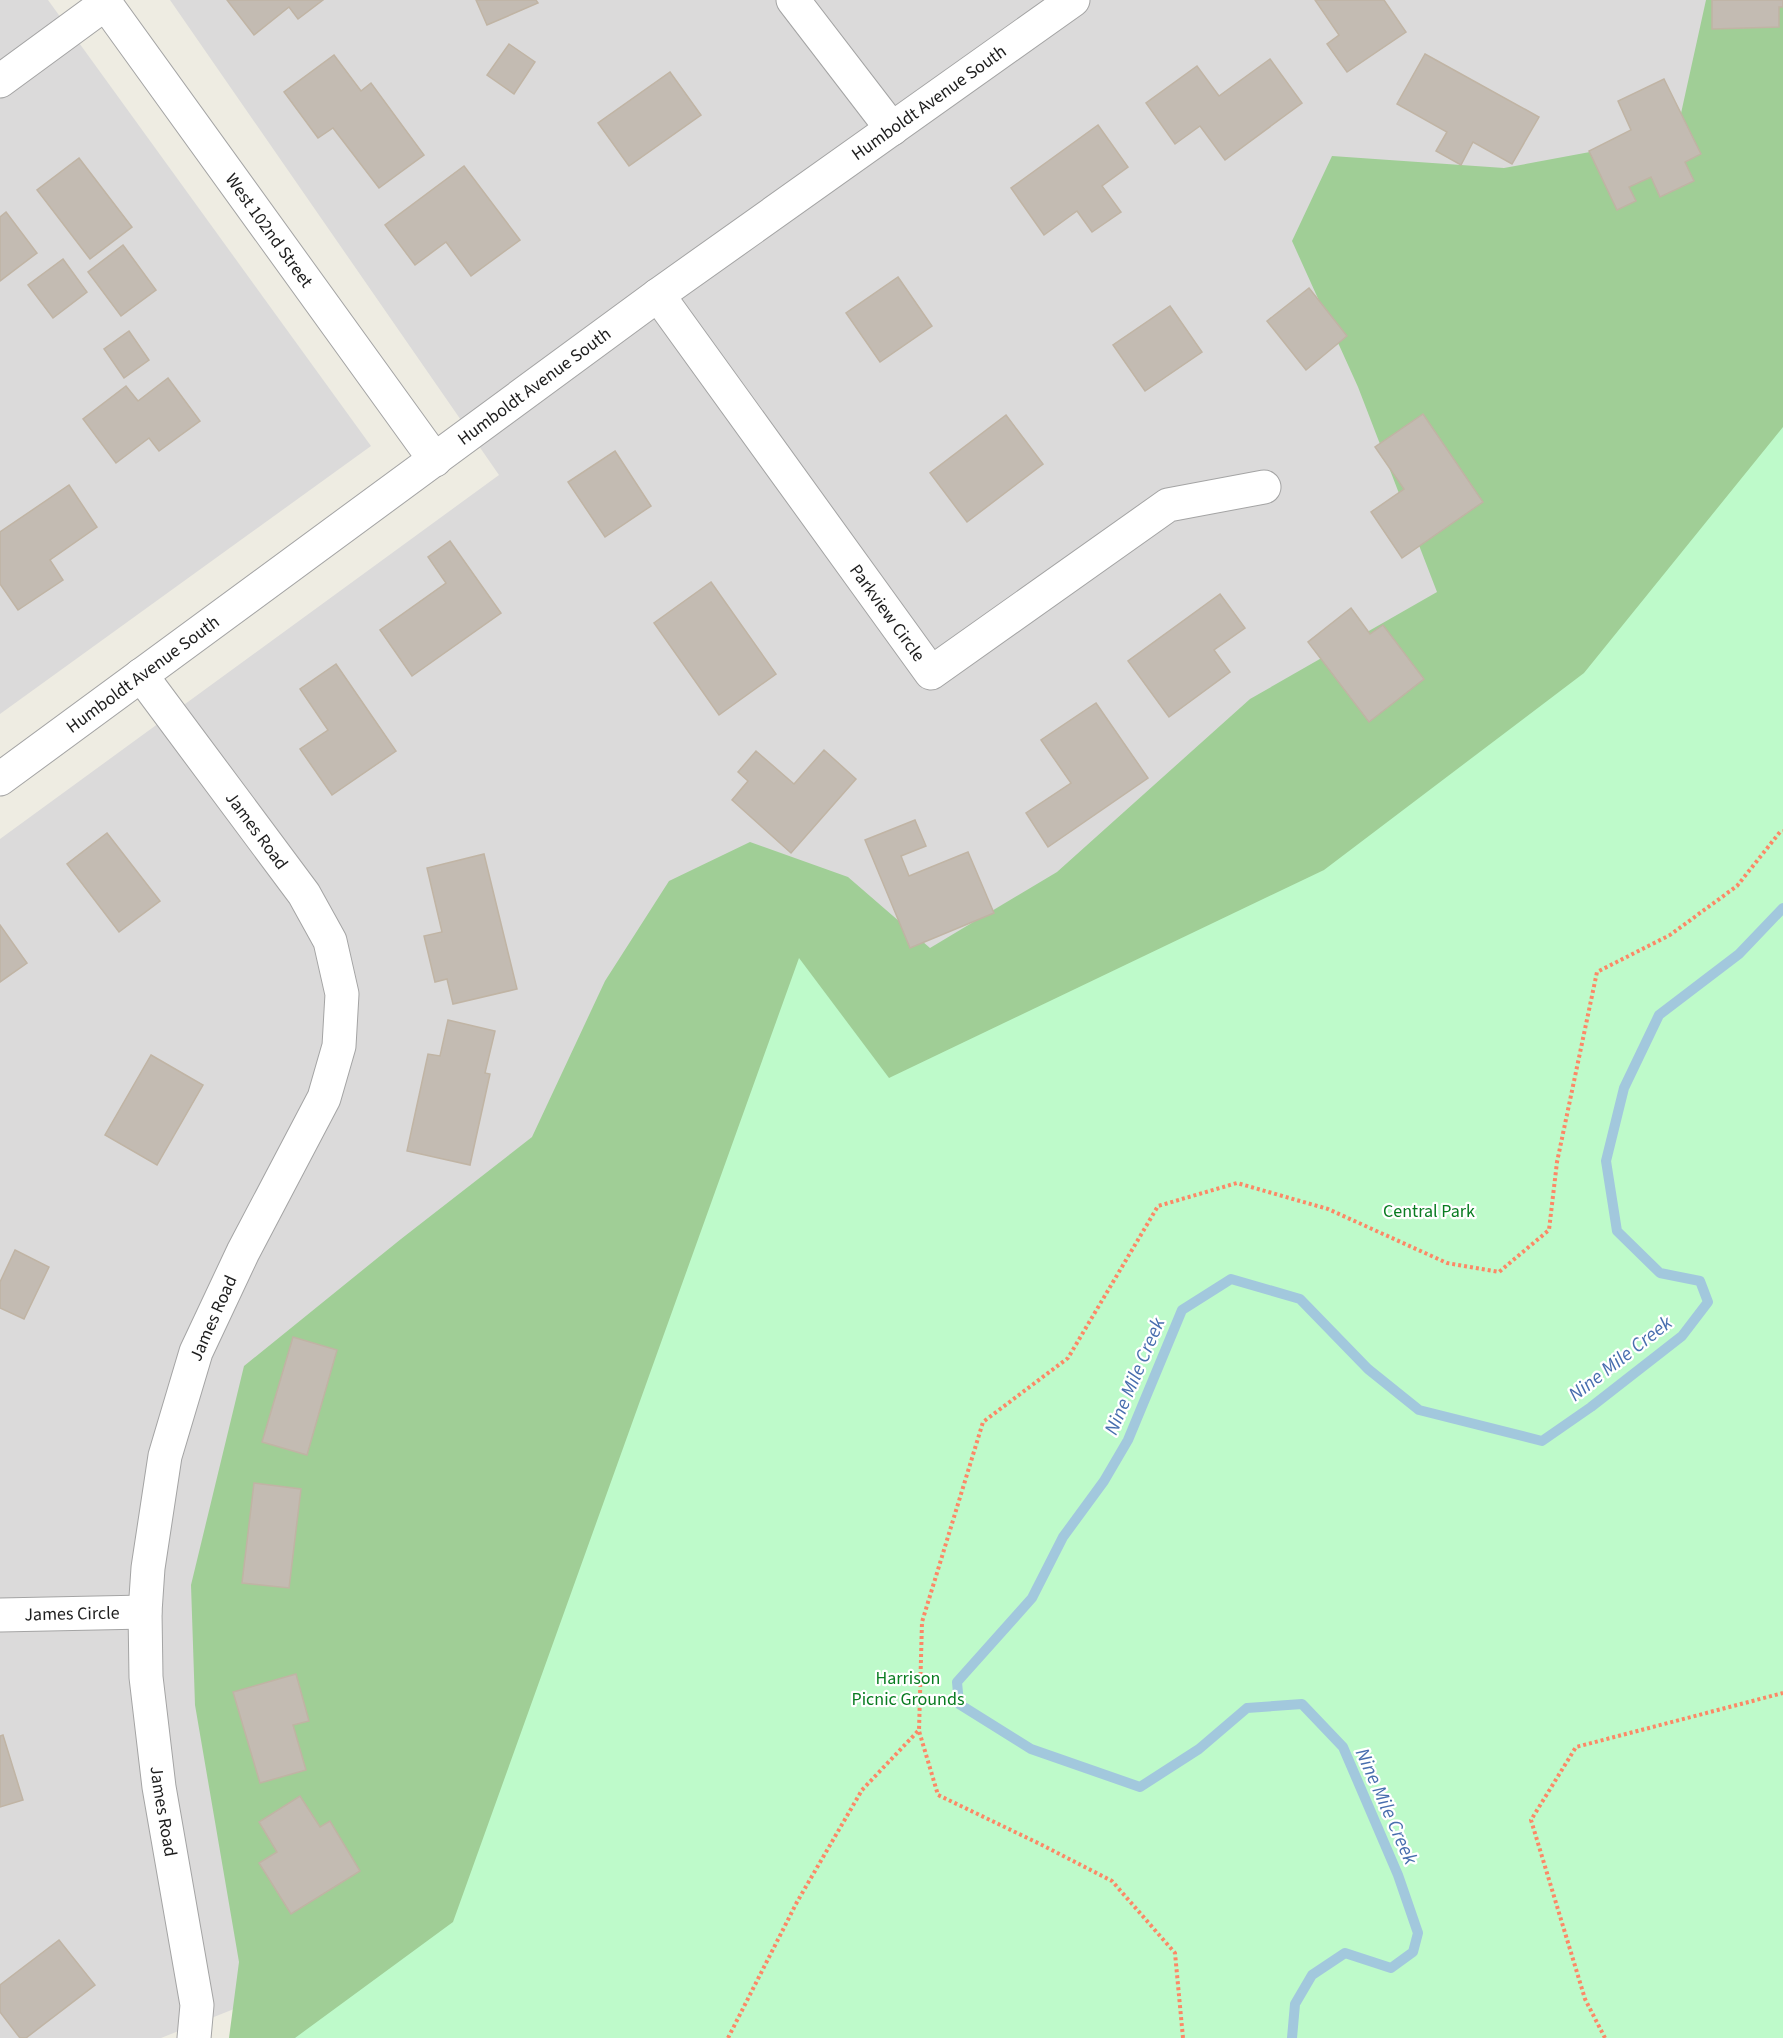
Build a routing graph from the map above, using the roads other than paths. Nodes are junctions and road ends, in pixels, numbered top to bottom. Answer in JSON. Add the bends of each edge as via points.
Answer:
{"nodes":[{"id":1,"x":793,"y":0,"type":"edge"},
{"id":2,"x":1073,"y":0,"type":"edge"},
{"id":3,"x":104,"y":2,"type":"edge"},
{"id":4,"x":0,"y":81,"type":"edge"},
{"id":5,"x":892,"y":129,"type":"junction"},
{"id":6,"x":658,"y":295,"type":"junction"},
{"id":7,"x":435,"y":460,"type":"junction"},
{"id":8,"x":1264,"y":487,"type":"dead end"},
{"id":9,"x":141,"y":675,"type":"junction"},
{"id":10,"x":0,"y":779,"type":"edge"},
{"id":11,"x":145,"y":1612,"type":"junction"},
{"id":12,"x":0,"y":1615,"type":"edge"},
{"id":13,"x":194,"y":2038,"type":"edge"}],
"edges":[{"from":1,"to":5,"type":"street"},
{"from":2,"to":5,"type":"street","name":"Humboldt Avenue South"},
{"from":3,"to":4,"type":"street"},
{"from":3,"to":7,"type":"street","name":"West 102nd Street"},
{"from":5,"to":6,"type":"street","name":"Humboldt Avenue South"},
{"from":6,"to":7,"type":"street","name":"Humboldt Avenue South"},
{"from":6,"to":8,"type":"street","name":"Parkview Circle","via":[[931,673],[1168,506]]},
{"from":7,"to":9,"type":"street","name":"Humboldt Avenue South"},
{"from":9,"to":10,"type":"street","name":"Humboldt Avenue South"},
{"from":9,"to":11,"type":"street","name":"James Road","via":[[304,894],[330,941],[342,994],[339,1046],[324,1098],[243,1252],[196,1352],[165,1456]]},
{"from":11,"to":12,"type":"street","name":"James Circle"},
{"from":11,"to":13,"type":"street","name":"James Road","via":[[146,1677],[159,1787],[197,2005]]}]}
